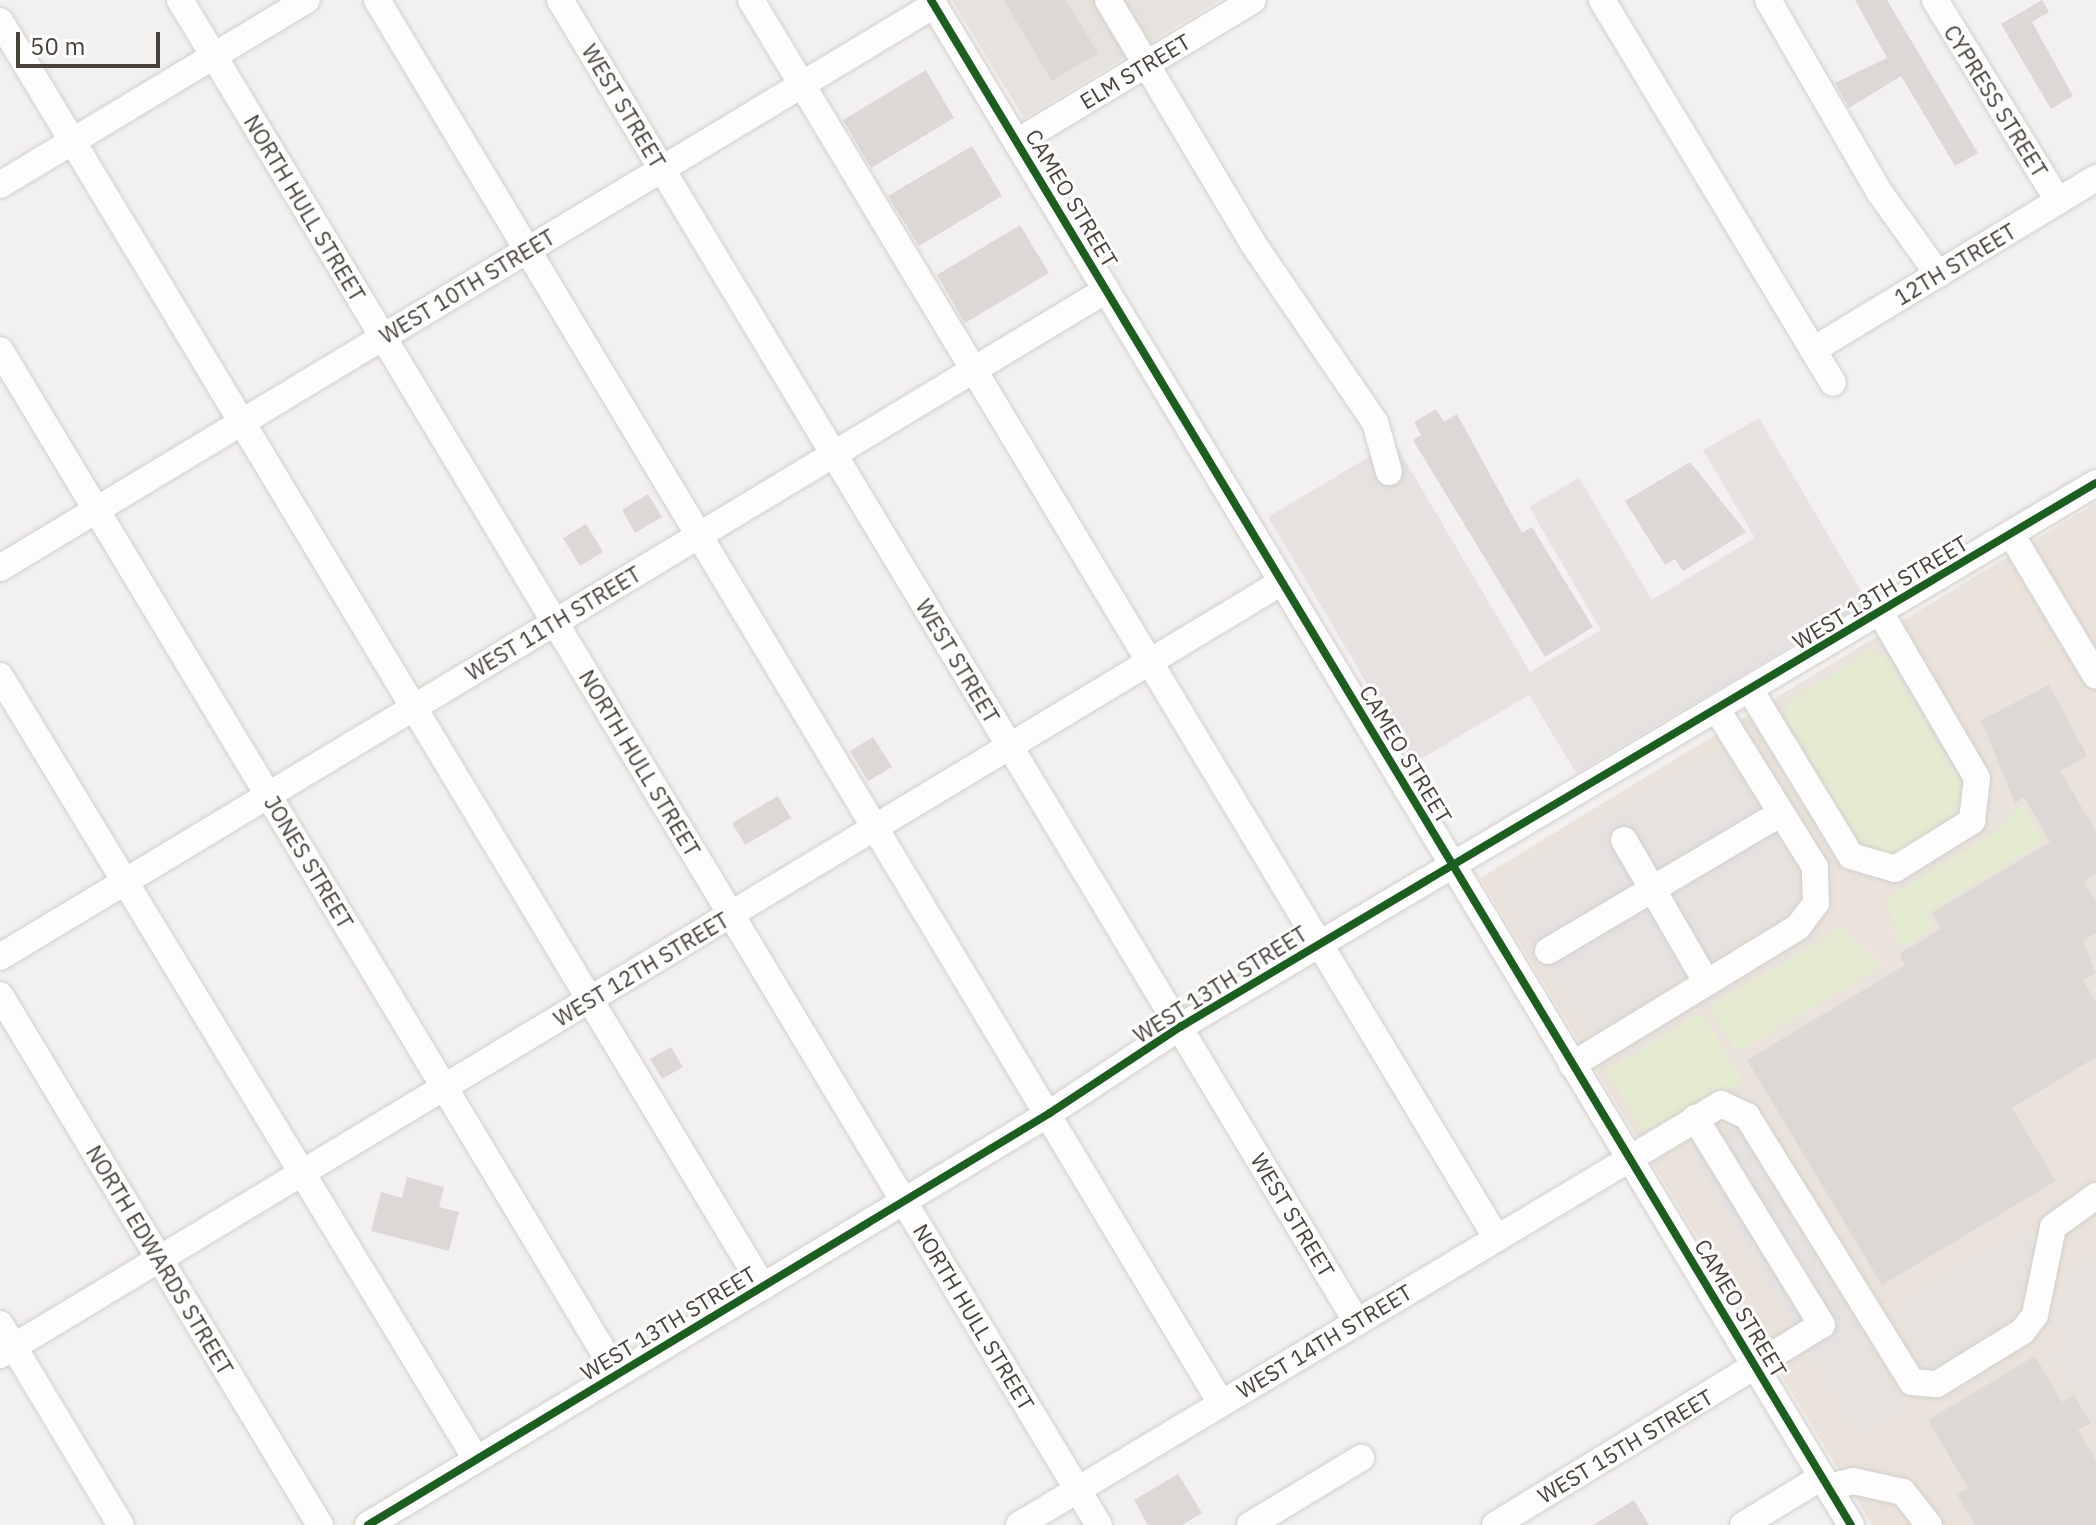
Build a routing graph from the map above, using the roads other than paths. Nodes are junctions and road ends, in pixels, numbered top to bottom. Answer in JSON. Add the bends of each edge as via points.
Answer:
{"nodes":[{"id":1,"x":180,"y":0,"type":"edge"},
{"id":2,"x":307,"y":0,"type":"edge"},
{"id":3,"x":377,"y":0,"type":"edge"},
{"id":4,"x":560,"y":0,"type":"edge"},
{"id":5,"x":751,"y":0,"type":"edge"},
{"id":6,"x":1108,"y":0,"type":"edge"},
{"id":7,"x":1253,"y":0,"type":"edge"},
{"id":8,"x":1602,"y":0,"type":"edge"},
{"id":9,"x":1768,"y":0,"type":"edge"},
{"id":10,"x":1935,"y":0,"type":"edge"},
{"id":11,"x":932,"y":2,"type":"edge"},
{"id":12,"x":0,"y":21,"type":"edge"},
{"id":13,"x":214,"y":56,"type":"junction"},
{"id":14,"x":1146,"y":64,"type":"junction"},
{"id":15,"x":803,"y":84,"type":"junction"},
{"id":16,"x":72,"y":142,"type":"junction"},
{"id":17,"x":1017,"y":142,"type":"junction"},
{"id":18,"x":662,"y":169,"type":"junction"},
{"id":19,"x":2096,"y":178,"type":"edge"},
{"id":20,"x":0,"y":185,"type":"edge"},
{"id":21,"x":2058,"y":201,"type":"junction"},
{"id":22,"x":527,"y":250,"type":"junction"},
{"id":23,"x":1938,"y":274,"type":"junction"},
{"id":24,"x":1106,"y":290,"type":"junction"},
{"id":25,"x":383,"y":337,"type":"junction"},
{"id":26,"x":0,"y":350,"type":"edge"},
{"id":27,"x":1813,"y":350,"type":"junction"},
{"id":28,"x":973,"y":370,"type":"junction"},
{"id":29,"x":1833,"y":383,"type":"dead end"},
{"id":30,"x":242,"y":422,"type":"junction"},
{"id":31,"x":834,"y":454,"type":"junction"},
{"id":32,"x":1389,"y":472,"type":"dead end"},
{"id":33,"x":2096,"y":483,"type":"edge"},
{"id":34,"x":96,"y":510,"type":"junction"},
{"id":35,"x":2011,"y":534,"type":"junction"},
{"id":36,"x":699,"y":535,"type":"junction"},
{"id":37,"x":0,"y":568,"type":"edge"},
{"id":38,"x":1282,"y":582,"type":"junction"},
{"id":39,"x":1881,"y":614,"type":"junction"},
{"id":40,"x":555,"y":622,"type":"junction"},
{"id":41,"x":1149,"y":663,"type":"junction"},
{"id":42,"x":0,"y":676,"type":"edge"},
{"id":43,"x":2096,"y":676,"type":"edge"},
{"id":44,"x":1752,"y":693,"type":"junction"},
{"id":45,"x":414,"y":707,"type":"junction"},
{"id":46,"x":1718,"y":711,"type":"junction"},
{"id":47,"x":1010,"y":746,"type":"junction"},
{"id":48,"x":268,"y":795,"type":"junction"},
{"id":49,"x":1781,"y":813,"type":"junction"},
{"id":50,"x":876,"y":827,"type":"junction"},
{"id":51,"x":1624,"y":840,"type":"dead end"},
{"id":52,"x":1455,"y":870,"type":"junction"},
{"id":53,"x":125,"y":881,"type":"junction"},
{"id":54,"x":1652,"y":889,"type":"junction"},
{"id":55,"x":731,"y":914,"type":"junction"},
{"id":56,"x":1320,"y":943,"type":"junction"},
{"id":57,"x":1548,"y":951,"type":"dead end"},
{"id":58,"x":0,"y":957,"type":"edge"},
{"id":59,"x":1707,"y":983,"type":"junction"},
{"id":60,"x":0,"y":995,"type":"edge"},
{"id":61,"x":590,"y":999,"type":"junction"},
{"id":62,"x":1180,"y":1027,"type":"junction"},
{"id":63,"x":1572,"y":1065,"type":"junction"},
{"id":64,"x":444,"y":1087,"type":"junction"},
{"id":65,"x":1050,"y":1113,"type":"junction"},
{"id":66,"x":1695,"y":1118,"type":"junction"},
{"id":67,"x":1628,"y":1157,"type":"junction"},
{"id":68,"x":302,"y":1173,"type":"junction"},
{"id":69,"x":2096,"y":1196,"type":"edge"},
{"id":70,"x":904,"y":1201,"type":"junction"},
{"id":71,"x":1496,"y":1237,"type":"junction"},
{"id":72,"x":159,"y":1259,"type":"junction"},
{"id":73,"x":763,"y":1287,"type":"junction"},
{"id":74,"x":1357,"y":1322,"type":"junction"},
{"id":75,"x":0,"y":1324,"type":"edge"},
{"id":76,"x":7,"y":1351,"type":"edge"},
{"id":77,"x":1755,"y":1367,"type":"junction"},
{"id":78,"x":617,"y":1374,"type":"junction"},
{"id":79,"x":1221,"y":1403,"type":"junction"},
{"id":80,"x":1361,"y":1458,"type":"dead end"},
{"id":81,"x":476,"y":1459,"type":"junction"},
{"id":82,"x":1825,"y":1482,"type":"junction"},
{"id":83,"x":1078,"y":1489,"type":"junction"},
{"id":84,"x":121,"y":1525,"type":"edge"},
{"id":85,"x":320,"y":1525,"type":"edge"},
{"id":86,"x":368,"y":1525,"type":"edge"},
{"id":87,"x":1019,"y":1525,"type":"edge"},
{"id":88,"x":1099,"y":1525,"type":"edge"},
{"id":89,"x":1250,"y":1525,"type":"edge"},
{"id":90,"x":1495,"y":1525,"type":"edge"},
{"id":91,"x":1743,"y":1525,"type":"edge"},
{"id":92,"x":1851,"y":1525,"type":"edge"},
{"id":93,"x":1929,"y":1525,"type":"edge"}],
"edges":[{"from":1,"to":13,"type":"street","name":"NORTH HULL STREET"},
{"from":2,"to":13,"type":"street"},
{"from":3,"to":22,"type":"street"},
{"from":4,"to":18,"type":"street","name":"WEST STREET"},
{"from":5,"to":15,"type":"street"},
{"from":6,"to":14,"type":"street"},
{"from":7,"to":14,"type":"street","name":"ELM STREET"},
{"from":8,"to":27,"type":"street"},
{"from":9,"to":23,"type":"street","via":[[1880,193]]},
{"from":10,"to":21,"type":"street","name":"CYPRESS STREET"},
{"from":11,"to":15,"type":"street","name":"WEST 10TH STREET"},
{"from":11,"to":17,"type":"street","name":"CAMEO STREET"},
{"from":12,"to":16,"type":"street"},
{"from":13,"to":16,"type":"street"},
{"from":13,"to":25,"type":"street","name":"NORTH HULL STREET"},
{"from":14,"to":17,"type":"street","name":"ELM STREET"},
{"from":14,"to":32,"type":"street","via":[[1252,242],[1375,422]]},
{"from":15,"to":18,"type":"street","name":"WEST 10TH STREET"},
{"from":15,"to":28,"type":"street"},
{"from":16,"to":20,"type":"street"},
{"from":16,"to":30,"type":"street"},
{"from":17,"to":24,"type":"street","name":"CAMEO STREET"},
{"from":18,"to":22,"type":"street","name":"WEST 10TH STREET"},
{"from":18,"to":31,"type":"street","name":"WEST STREET"},
{"from":19,"to":21,"type":"street","name":"12TH STREET"},
{"from":21,"to":23,"type":"street","name":"12TH STREET"},
{"from":22,"to":25,"type":"street","name":"WEST 10TH STREET"},
{"from":22,"to":36,"type":"street"},
{"from":23,"to":27,"type":"street","name":"12TH STREET"},
{"from":24,"to":28,"type":"street","name":"WEST 11TH STREET"},
{"from":24,"to":38,"type":"street","name":"CAMEO STREET"},
{"from":25,"to":30,"type":"street","name":"WEST 10TH STREET"},
{"from":25,"to":40,"type":"street","name":"NORTH HULL STREET"},
{"from":26,"to":34,"type":"street","name":"JONES STREET"},
{"from":27,"to":29,"type":"street"},
{"from":28,"to":31,"type":"street","name":"WEST 11TH STREET"},
{"from":28,"to":41,"type":"street"},
{"from":30,"to":34,"type":"street","name":"WEST 10TH STREET"},
{"from":30,"to":45,"type":"street"},
{"from":31,"to":36,"type":"street","name":"WEST 11TH STREET"},
{"from":31,"to":47,"type":"street","name":"WEST STREET"},
{"from":33,"to":35,"type":"street","name":"WEST 13TH STREET"},
{"from":34,"to":37,"type":"street","name":"WEST 10TH STREET"},
{"from":34,"to":48,"type":"street","name":"JONES STREET"},
{"from":35,"to":39,"type":"street","name":"WEST 13TH STREET"},
{"from":35,"to":43,"type":"street"},
{"from":36,"to":40,"type":"street","name":"WEST 11TH STREET"},
{"from":36,"to":50,"type":"street"},
{"from":38,"to":41,"type":"street","name":"WEST 12TH STREET"},
{"from":38,"to":52,"type":"street","name":"CAMEO STREET"},
{"from":39,"to":44,"type":"street","name":"WEST 13TH STREET"},
{"from":39,"to":44,"type":"street","via":[[1977,778],[1972,821],[1895,869],[1851,856]]},
{"from":40,"to":45,"type":"street","name":"WEST 11TH STREET"},
{"from":40,"to":55,"type":"street","name":"NORTH HULL STREET"},
{"from":41,"to":47,"type":"street","name":"WEST 12TH STREET"},
{"from":41,"to":56,"type":"street"},
{"from":42,"to":53,"type":"street"},
{"from":44,"to":46,"type":"street","name":"WEST 13TH STREET"},
{"from":45,"to":48,"type":"street","name":"WEST 11TH STREET"},
{"from":45,"to":61,"type":"street"},
{"from":46,"to":49,"type":"street"},
{"from":46,"to":52,"type":"street","name":"WEST 13TH STREET"},
{"from":47,"to":50,"type":"street","name":"WEST 12TH STREET"},
{"from":47,"to":62,"type":"street","name":"WEST STREET"},
{"from":48,"to":53,"type":"street","name":"WEST 11TH STREET"},
{"from":48,"to":64,"type":"street","name":"JONES STREET"},
{"from":49,"to":54,"type":"street"},
{"from":49,"to":59,"type":"street","via":[[1815,867],[1816,903],[1798,927]]},
{"from":50,"to":55,"type":"street","name":"WEST 12TH STREET"},
{"from":50,"to":65,"type":"street"},
{"from":51,"to":54,"type":"street"},
{"from":52,"to":56,"type":"street","name":"WEST 13TH STREET"},
{"from":52,"to":63,"type":"street","name":"CAMEO STREET"},
{"from":53,"to":58,"type":"street","name":"WEST 11TH STREET"},
{"from":53,"to":68,"type":"street"},
{"from":54,"to":57,"type":"street"},
{"from":54,"to":59,"type":"street"},
{"from":55,"to":61,"type":"street","name":"WEST 12TH STREET"},
{"from":55,"to":70,"type":"street","name":"NORTH HULL STREET"},
{"from":56,"to":62,"type":"street","name":"WEST 13TH STREET"},
{"from":56,"to":71,"type":"street"},
{"from":59,"to":63,"type":"street"},
{"from":60,"to":72,"type":"street","name":"NORTH EDWARDS STREET"},
{"from":61,"to":64,"type":"street","name":"WEST 12TH STREET"},
{"from":61,"to":73,"type":"street"},
{"from":62,"to":65,"type":"street","name":"WEST 13TH STREET"},
{"from":62,"to":74,"type":"street","name":"WEST STREET"},
{"from":63,"to":67,"type":"street","name":"CAMEO STREET"},
{"from":64,"to":68,"type":"street","name":"WEST 12TH STREET"},
{"from":64,"to":78,"type":"street","name":"JONES STREET"},
{"from":65,"to":70,"type":"street","name":"WEST 13TH STREET"},
{"from":65,"to":79,"type":"street"},
{"from":66,"to":67,"type":"street","name":"WEST 14TH STREET"},
{"from":66,"to":69,"type":"street","name":"WEST 14TH STREET","via":[[1721,1104],[1743,1111],[1893,1360],[1912,1382],[1926,1385],[2023,1331],[2035,1315],[2053,1227]]},
{"from":66,"to":77,"type":"street","name":"WEST 15TH STREET","via":[[1822,1325]]},
{"from":67,"to":71,"type":"street","name":"WEST 14TH STREET"},
{"from":67,"to":77,"type":"street","name":"CAMEO STREET"},
{"from":68,"to":72,"type":"street","name":"WEST 12TH STREET"},
{"from":68,"to":81,"type":"street"},
{"from":70,"to":73,"type":"street","name":"WEST 13TH STREET"},
{"from":70,"to":83,"type":"street","name":"NORTH HULL STREET"},
{"from":71,"to":74,"type":"street","name":"WEST 14TH STREET"},
{"from":72,"to":76,"type":"street","name":"WEST 12TH STREET"},
{"from":72,"to":85,"type":"street","name":"NORTH EDWARDS STREET"},
{"from":73,"to":78,"type":"street","name":"WEST 13TH STREET"},
{"from":74,"to":79,"type":"street","name":"WEST 14TH STREET"},
{"from":75,"to":76,"type":"street"},
{"from":76,"to":84,"type":"street"},
{"from":77,"to":82,"type":"street","name":"CAMEO STREET"},
{"from":77,"to":90,"type":"street","name":"WEST 15TH STREET"},
{"from":78,"to":81,"type":"street","name":"WEST 13TH STREET"},
{"from":79,"to":83,"type":"street","name":"WEST 14TH STREET"},
{"from":80,"to":89,"type":"street"},
{"from":81,"to":86,"type":"street","name":"WEST 13TH STREET"},
{"from":82,"to":91,"type":"street"},
{"from":82,"to":92,"type":"street","name":"CAMEO STREET"},
{"from":82,"to":93,"type":"street","via":[[1853,1481],[1903,1492]]},
{"from":83,"to":87,"type":"street","name":"WEST 14TH STREET"},
{"from":83,"to":88,"type":"street","name":"NORTH HULL STREET"}]}
